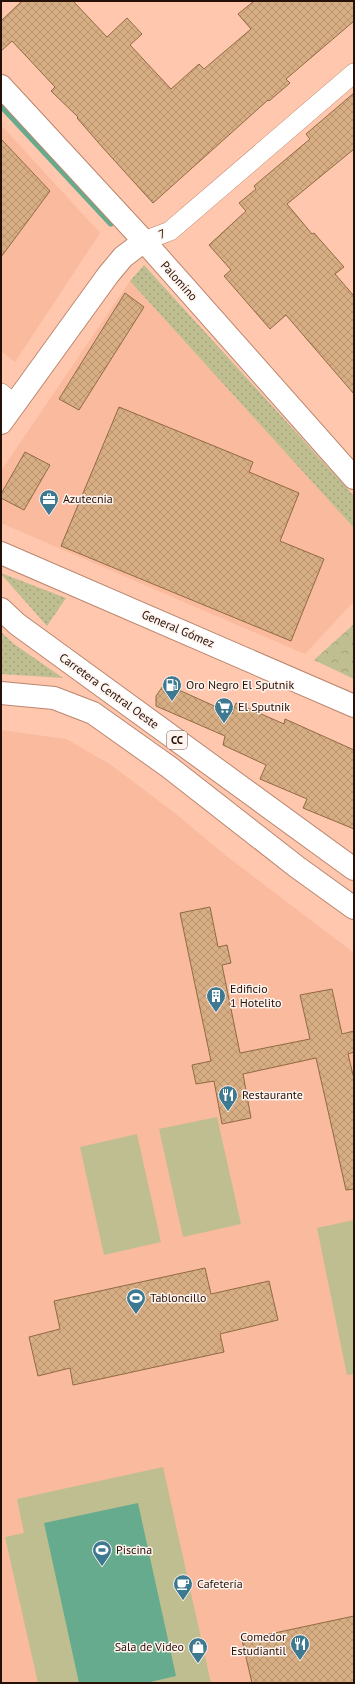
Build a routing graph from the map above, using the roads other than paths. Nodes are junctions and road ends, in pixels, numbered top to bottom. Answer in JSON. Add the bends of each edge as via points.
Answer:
{"nodes":[{"id":1,"x":354,"y":73,"type":"edge"},
{"id":2,"x":1,"y":86,"type":"edge"},
{"id":3,"x":144,"y":241,"type":"junction"},
{"id":4,"x":8,"y":398,"type":"edge"},
{"id":5,"x":1,"y":423,"type":"edge"},
{"id":6,"x":354,"y":478,"type":"edge"},
{"id":7,"x":1,"y":553,"type":"edge"},
{"id":8,"x":1,"y":609,"type":"edge"},
{"id":9,"x":1,"y":693,"type":"edge"},
{"id":10,"x":354,"y":706,"type":"edge"},
{"id":11,"x":354,"y":869,"type":"edge"},
{"id":12,"x":354,"y":908,"type":"edge"}],
"edges":[{"from":1,"to":3,"type":"street","name":"7","via":[[170,231]]},
{"from":2,"to":3,"type":"main road","name":"Palomino"},
{"from":3,"to":4,"type":"main road","name":"7","via":[[123,257]]},
{"from":3,"to":6,"type":"main road","name":"Palomino"},
{"from":4,"to":5,"type":"main road","name":"7"},
{"from":7,"to":10,"type":"main road","name":"General Gómez"},
{"from":8,"to":11,"type":"main road","name":"Carretera Central Oeste","number":"CC","via":[[17,624]]},
{"from":9,"to":12,"type":"main road","number":"CC","via":[[54,698],[93,713],[169,767]]}]}
